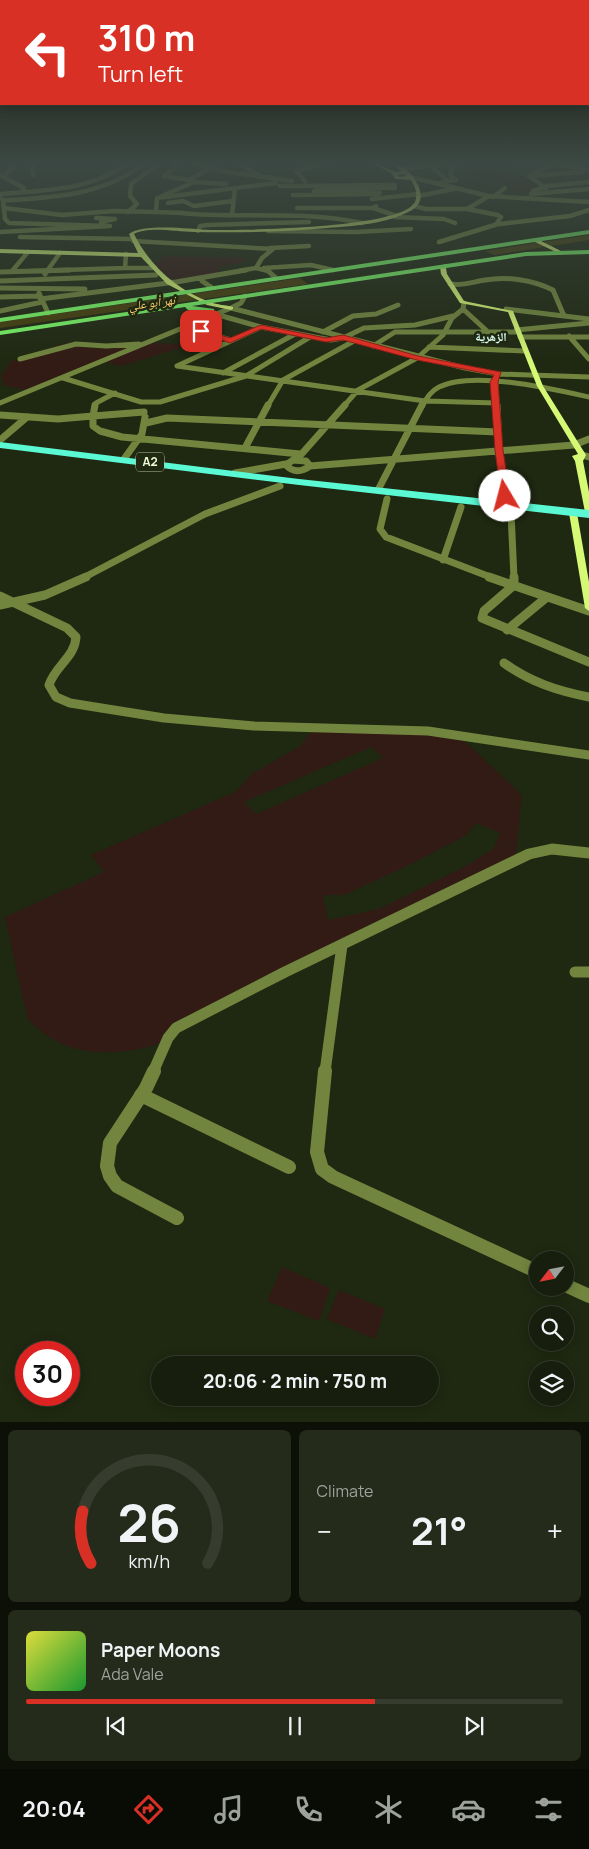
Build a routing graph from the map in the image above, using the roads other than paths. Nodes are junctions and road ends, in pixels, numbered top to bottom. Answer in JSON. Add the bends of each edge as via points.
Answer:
{"nodes":[{"id":1,"x":48,"y":229,"type":"edge"},
{"id":2,"x":265,"y":229,"type":"edge"},
{"id":3,"x":404,"y":229,"type":"edge"},
{"id":4,"x":480,"y":229,"type":"edge"},
{"id":5,"x":255,"y":230,"type":"junction"},
{"id":6,"x":198,"y":231,"type":"joint"},
{"id":7,"x":0,"y":232,"type":"edge"},
{"id":8,"x":589,"y":233,"type":"edge"},
{"id":9,"x":0,"y":238,"type":"edge"},
{"id":10,"x":133,"y":241,"type":"junction"},
{"id":11,"x":538,"y":241,"type":"junction"},
{"id":12,"x":439,"y":242,"type":"dead end"},
{"id":13,"x":309,"y":246,"type":"dead end"},
{"id":14,"x":270,"y":248,"type":"junction"},
{"id":15,"x":0,"y":251,"type":"edge"},
{"id":16,"x":28,"y":252,"type":"junction"},
{"id":17,"x":560,"y":252,"type":"junction"},
{"id":18,"x":589,"y":252,"type":"edge"},
{"id":19,"x":60,"y":253,"type":"junction"},
{"id":20,"x":126,"y":254,"type":"junction"},
{"id":21,"x":140,"y":255,"type":"junction"},
{"id":22,"x":445,"y":266,"type":"junction"},
{"id":23,"x":125,"y":268,"type":"junction"},
{"id":24,"x":153,"y":268,"type":"junction"},
{"id":25,"x":256,"y":268,"type":"junction"},
{"id":26,"x":264,"y":268,"type":"junction"},
{"id":27,"x":426,"y":268,"type":"junction"},
{"id":28,"x":47,"y":270,"type":"junction"},
{"id":29,"x":333,"y":270,"type":"junction"},
{"id":30,"x":12,"y":271,"type":"junction"},
{"id":31,"x":0,"y":272,"type":"edge"},
{"id":32,"x":444,"y":274,"type":"junction"},
{"id":33,"x":156,"y":275,"type":"junction"},
{"id":34,"x":202,"y":278,"type":"junction"},
{"id":35,"x":276,"y":278,"type":"junction"},
{"id":36,"x":43,"y":280,"type":"junction"},
{"id":37,"x":0,"y":282,"type":"edge"},
{"id":38,"x":450,"y":284,"type":"junction"},
{"id":39,"x":168,"y":285,"type":"junction"},
{"id":40,"x":211,"y":287,"type":"junction"},
{"id":41,"x":0,"y":288,"type":"edge"},
{"id":42,"x":39,"y":288,"type":"junction"},
{"id":43,"x":110,"y":290,"type":"junction"},
{"id":44,"x":184,"y":293,"type":"junction"},
{"id":45,"x":245,"y":296,"type":"junction"},
{"id":46,"x":0,"y":297,"type":"edge"},
{"id":47,"x":146,"y":298,"type":"junction"},
{"id":48,"x":40,"y":299,"type":"junction"},
{"id":49,"x":199,"y":301,"type":"junction"},
{"id":50,"x":398,"y":305,"type":"dead end"},
{"id":51,"x":464,"y":306,"type":"junction"},
{"id":52,"x":160,"y":308,"type":"junction"},
{"id":53,"x":231,"y":308,"type":"junction"},
{"id":54,"x":506,"y":309,"type":"junction"},
{"id":55,"x":0,"y":310,"type":"edge"},
{"id":56,"x":48,"y":313,"type":"junction"},
{"id":57,"x":213,"y":313,"type":"junction"},
{"id":58,"x":453,"y":316,"type":"junction"},
{"id":59,"x":564,"y":316,"type":"junction"},
{"id":60,"x":0,"y":320,"type":"edge"},
{"id":61,"x":589,"y":321,"type":"edge"},
{"id":62,"x":187,"y":326,"type":"junction"},
{"id":63,"x":261,"y":327,"type":"junction"},
{"id":64,"x":487,"y":331,"type":"junction"},
{"id":65,"x":323,"y":332,"type":"junction"},
{"id":66,"x":444,"y":332,"type":"junction"},
{"id":67,"x":0,"y":333,"type":"edge"},
{"id":68,"x":518,"y":333,"type":"junction"},
{"id":69,"x":295,"y":334,"type":"junction"},
{"id":70,"x":569,"y":336,"type":"junction"},
{"id":71,"x":589,"y":336,"type":"edge"},
{"id":72,"x":310,"y":337,"type":"junction"},
{"id":73,"x":343,"y":338,"type":"junction"},
{"id":74,"x":230,"y":340,"type":"junction"},
{"id":75,"x":354,"y":341,"type":"junction"},
{"id":76,"x":144,"y":344,"type":"junction"},
{"id":77,"x":373,"y":346,"type":"junction"},
{"id":78,"x":429,"y":347,"type":"junction"},
{"id":79,"x":525,"y":351,"type":"junction"},
{"id":80,"x":417,"y":358,"type":"junction"},
{"id":81,"x":589,"y":358,"type":"edge"},
{"id":82,"x":20,"y":359,"type":"dead end"},
{"id":83,"x":223,"y":373,"type":"junction"},
{"id":84,"x":498,"y":374,"type":"junction"},
{"id":85,"x":246,"y":376,"type":"junction"},
{"id":86,"x":536,"y":376,"type":"junction"},
{"id":87,"x":589,"y":377,"type":"edge"},
{"id":88,"x":63,"y":378,"type":"junction"},
{"id":89,"x":283,"y":380,"type":"junction"},
{"id":90,"x":494,"y":382,"type":"junction"},
{"id":91,"x":540,"y":386,"type":"junction"},
{"id":92,"x":358,"y":390,"type":"junction"},
{"id":93,"x":114,"y":393,"type":"junction"},
{"id":94,"x":589,"y":397,"type":"edge"},
{"id":95,"x":425,"y":401,"type":"junction"},
{"id":96,"x":141,"y":402,"type":"junction"},
{"id":97,"x":160,"y":402,"type":"junction"},
{"id":98,"x":0,"y":403,"type":"edge"},
{"id":99,"x":497,"y":404,"type":"junction"},
{"id":100,"x":144,"y":412,"type":"junction"},
{"id":101,"x":0,"y":415,"type":"edge"},
{"id":102,"x":93,"y":416,"type":"junction"},
{"id":103,"x":27,"y":417,"type":"junction"},
{"id":104,"x":167,"y":418,"type":"junction"},
{"id":105,"x":258,"y":422,"type":"junction"},
{"id":106,"x":146,"y":423,"type":"junction"},
{"id":107,"x":325,"y":426,"type":"junction"},
{"id":108,"x":412,"y":428,"type":"junction"},
{"id":109,"x":498,"y":432,"type":"junction"},
{"id":110,"x":1,"y":438,"type":"edge"},
{"id":111,"x":140,"y":438,"type":"junction"},
{"id":112,"x":589,"y":439,"type":"edge"},
{"id":113,"x":574,"y":445,"type":"junction"},
{"id":114,"x":245,"y":448,"type":"junction"},
{"id":115,"x":499,"y":450,"type":"junction"},
{"id":116,"x":0,"y":452,"type":"edge"},
{"id":117,"x":298,"y":457,"type":"junction"},
{"id":118,"x":583,"y":458,"type":"edge"},
{"id":119,"x":124,"y":459,"type":"junction"},
{"id":120,"x":395,"y":459,"type":"junction"},
{"id":121,"x":286,"y":464,"type":"junction"},
{"id":122,"x":310,"y":466,"type":"junction"},
{"id":123,"x":233,"y":474,"type":"junction"},
{"id":124,"x":300,"y":476,"type":"junction"},
{"id":125,"x":280,"y":486,"type":"junction"},
{"id":126,"x":378,"y":490,"type":"junction"},
{"id":127,"x":386,"y":499,"type":"junction"},
{"id":128,"x":461,"y":507,"type":"junction"},
{"id":129,"x":509,"y":509,"type":"junction"},
{"id":130,"x":589,"y":509,"type":"edge"},
{"id":131,"x":556,"y":511,"type":"junction"},
{"id":132,"x":574,"y":516,"type":"junction"},
{"id":133,"x":589,"y":520,"type":"edge"},
{"id":134,"x":443,"y":560,"type":"junction"},
{"id":135,"x":514,"y":586,"type":"junction"},
{"id":136,"x":0,"y":596,"type":"edge"},
{"id":137,"x":547,"y":597,"type":"junction"},
{"id":138,"x":12,"y":602,"type":"junction"},
{"id":139,"x":0,"y":605,"type":"edge"},
{"id":140,"x":589,"y":609,"type":"edge"},
{"id":141,"x":506,"y":630,"type":"junction"},
{"id":142,"x":589,"y":662,"type":"edge"},
{"id":143,"x":504,"y":663,"type":"dead end"},
{"id":144,"x":589,"y":697,"type":"edge"},
{"id":145,"x":589,"y":755,"type":"edge"},
{"id":146,"x":589,"y":853,"type":"edge"},
{"id":147,"x":342,"y":945,"type":"junction"},
{"id":148,"x":575,"y":972,"type":"dead end"},
{"id":149,"x":589,"y":972,"type":"edge"},
{"id":150,"x":142,"y":1095,"type":"junction"},
{"id":151,"x":289,"y":1167,"type":"dead end"},
{"id":152,"x":177,"y":1218,"type":"dead end"},
{"id":153,"x":529,"y":1268,"type":"edge"},
{"id":154,"x":574,"y":1289,"type":"edge"},
{"id":155,"x":589,"y":1296,"type":"edge"}],
"edges":[{"from":1,"to":7,"type":"street"},
{"from":2,"to":5,"type":"main road"},
{"from":3,"to":5,"type":"street"},
{"from":4,"to":12,"type":"street"},
{"from":5,"to":6,"type":"main road"},
{"from":6,"to":10,"type":"main road","via":[[145,230],[132,233]]},
{"from":8,"to":11,"type":"main road"},
{"from":9,"to":10,"type":"street"},
{"from":10,"to":14,"type":"street"},
{"from":10,"to":21,"type":"main road"},
{"from":11,"to":17,"type":"main road"},
{"from":11,"to":29,"type":"main road"},
{"from":11,"to":44,"type":"main road"},
{"from":13,"to":14,"type":"street"},
{"from":14,"to":25,"type":"street","via":[[273,250],[262,258]]},
{"from":15,"to":16,"type":"main road"},
{"from":16,"to":19,"type":"main road"},
{"from":16,"to":30,"type":"street"},
{"from":17,"to":18,"type":"main road"},
{"from":17,"to":22,"type":"main road"},
{"from":19,"to":20,"type":"main road"},
{"from":19,"to":28,"type":"street"},
{"from":20,"to":21,"type":"main road"},
{"from":20,"to":23,"type":"street"},
{"from":21,"to":24,"type":"main road"},
{"from":22,"to":27,"type":"main road"},
{"from":22,"to":32,"type":"main road"},
{"from":23,"to":24,"type":"street"},
{"from":23,"to":28,"type":"street"},
{"from":24,"to":33,"type":"main road"},
{"from":24,"to":39,"type":"main road"},
{"from":25,"to":26,"type":"street"},
{"from":25,"to":34,"type":"street"},
{"from":26,"to":29,"type":"street","via":[[311,265]]},
{"from":26,"to":35,"type":"street"},
{"from":27,"to":32,"type":"main road"},
{"from":27,"to":45,"type":"main road"},
{"from":28,"to":30,"type":"street"},
{"from":28,"to":36,"type":"street"},
{"from":29,"to":35,"type":"main road"},
{"from":30,"to":31,"type":"street"},
{"from":32,"to":38,"type":"main road"},
{"from":33,"to":36,"type":"street"},
{"from":33,"to":39,"type":"main road"},
{"from":34,"to":39,"type":"street"},
{"from":34,"to":40,"type":"street","via":[[202,282]]},
{"from":35,"to":40,"type":"main road"},
{"from":36,"to":37,"type":"street"},
{"from":36,"to":42,"type":"street"},
{"from":38,"to":51,"type":"main road"},
{"from":38,"to":59,"type":"street","via":[[468,285],[492,279],[540,285],[553,290]]},
{"from":39,"to":43,"type":"street"},
{"from":39,"to":44,"type":"main road"},
{"from":39,"to":47,"type":"main road"},
{"from":40,"to":44,"type":"main road"},
{"from":41,"to":42,"type":"street"},
{"from":42,"to":43,"type":"street"},
{"from":42,"to":48,"type":"street"},
{"from":43,"to":48,"type":"street"},
{"from":44,"to":47,"type":"main road"},
{"from":44,"to":49,"type":"main road"},
{"from":45,"to":49,"type":"main road"},
{"from":45,"to":53,"type":"street","via":[[241,303]]},
{"from":46,"to":48,"type":"street"},
{"from":47,"to":56,"type":"main road"},
{"from":48,"to":55,"type":"street"},
{"from":48,"to":56,"type":"street"},
{"from":49,"to":52,"type":"main road"},
{"from":49,"to":53,"type":"main road"},
{"from":49,"to":57,"type":"main road"},
{"from":50,"to":65,"type":"street","via":[[376,314],[353,316]]},
{"from":51,"to":54,"type":"main road"},
{"from":51,"to":58,"type":"street"},
{"from":51,"to":64,"type":"street"},
{"from":52,"to":57,"type":"main road"},
{"from":52,"to":67,"type":"main road"},
{"from":53,"to":57,"type":"street"},
{"from":53,"to":65,"type":"street"},
{"from":54,"to":59,"type":"street"},
{"from":54,"to":68,"type":"main road","via":[[510,311]]},
{"from":56,"to":60,"type":"main road"},
{"from":57,"to":62,"type":"street"},
{"from":57,"to":63,"type":"street"},
{"from":58,"to":66,"type":"street"},
{"from":58,"to":73,"type":"street","via":[[415,325],[364,328]]},
{"from":59,"to":61,"type":"street"},
{"from":61,"to":68,"type":"street"},
{"from":62,"to":74,"type":"street"},
{"from":62,"to":76,"type":"street"},
{"from":63,"to":69,"type":"street"},
{"from":63,"to":74,"type":"street"},
{"from":64,"to":66,"type":"street"},
{"from":64,"to":68,"type":"street"},
{"from":65,"to":73,"type":"street"},
{"from":66,"to":77,"type":"street","via":[[392,333]]},
{"from":66,"to":78,"type":"street"},
{"from":68,"to":70,"type":"street"},
{"from":68,"to":79,"type":"main road"},
{"from":69,"to":72,"type":"street"},
{"from":69,"to":83,"type":"street"},
{"from":70,"to":71,"type":"street"},
{"from":70,"to":81,"type":"street"},
{"from":72,"to":73,"type":"street"},
{"from":72,"to":85,"type":"street"},
{"from":73,"to":75,"type":"street"},
{"from":74,"to":83,"type":"street","via":[[177,366]]},
{"from":75,"to":77,"type":"street"},
{"from":75,"to":89,"type":"street"},
{"from":76,"to":82,"type":"street","via":[[76,344]]},
{"from":76,"to":88,"type":"street"},
{"from":77,"to":80,"type":"street"},
{"from":78,"to":79,"type":"street"},
{"from":78,"to":80,"type":"street"},
{"from":79,"to":86,"type":"main road"},
{"from":80,"to":84,"type":"street"},
{"from":80,"to":92,"type":"street"},
{"from":83,"to":85,"type":"street"},
{"from":84,"to":86,"type":"street"},
{"from":84,"to":90,"type":"street"},
{"from":85,"to":89,"type":"street"},
{"from":85,"to":97,"type":"street"},
{"from":86,"to":87,"type":"street"},
{"from":86,"to":91,"type":"main road"},
{"from":88,"to":93,"type":"street"},
{"from":88,"to":98,"type":"street"},
{"from":89,"to":92,"type":"street"},
{"from":89,"to":105,"type":"street"},
{"from":90,"to":91,"type":"street"},
{"from":90,"to":95,"type":"street","via":[[448,383],[432,391]]},
{"from":90,"to":99,"type":"street"},
{"from":91,"to":94,"type":"street"},
{"from":91,"to":113,"type":"main road"},
{"from":92,"to":95,"type":"street"},
{"from":92,"to":107,"type":"street"},
{"from":93,"to":96,"type":"street"},
{"from":93,"to":102,"type":"street","via":[[96,403]]},
{"from":95,"to":99,"type":"street"},
{"from":95,"to":108,"type":"street"},
{"from":96,"to":97,"type":"street"},
{"from":96,"to":100,"type":"street"},
{"from":97,"to":104,"type":"street"},
{"from":99,"to":109,"type":"street"},
{"from":100,"to":102,"type":"street"},
{"from":100,"to":106,"type":"street"},
{"from":101,"to":103,"type":"street"},
{"from":102,"to":103,"type":"street"},
{"from":102,"to":111,"type":"street","via":[[93,426],[100,431]]},
{"from":103,"to":110,"type":"street"},
{"from":104,"to":105,"type":"street"},
{"from":104,"to":106,"type":"street"},
{"from":105,"to":107,"type":"street"},
{"from":105,"to":114,"type":"street"},
{"from":106,"to":111,"type":"street"},
{"from":107,"to":108,"type":"street"},
{"from":107,"to":117,"type":"street"},
{"from":108,"to":109,"type":"street"},
{"from":108,"to":120,"type":"street"},
{"from":109,"to":115,"type":"street"},
{"from":110,"to":119,"type":"highway","number":"A2"},
{"from":111,"to":114,"type":"street"},
{"from":111,"to":119,"type":"street"},
{"from":112,"to":113,"type":"street"},
{"from":113,"to":115,"type":"street"},
{"from":113,"to":118,"type":"main road"},
{"from":114,"to":117,"type":"street"},
{"from":115,"to":120,"type":"street"},
{"from":115,"to":129,"type":"street"},
{"from":116,"to":125,"type":"highway","number":"A2"},
{"from":117,"to":121,"type":"street"},
{"from":117,"to":122,"type":"street"},
{"from":118,"to":130,"type":"main road"},
{"from":119,"to":123,"type":"highway","number":"A2"},
{"from":120,"to":122,"type":"street"},
{"from":120,"to":126,"type":"street"},
{"from":121,"to":123,"type":"street"},
{"from":121,"to":124,"type":"street"},
{"from":122,"to":124,"type":"street"},
{"from":123,"to":124,"type":"highway","number":"A2"},
{"from":124,"to":126,"type":"highway","number":"A2"},
{"from":125,"to":127,"type":"highway","number":"A2"},
{"from":125,"to":138,"type":"street","via":[[205,514],[69,586]]},
{"from":126,"to":129,"type":"highway","number":"A2"},
{"from":127,"to":128,"type":"highway","number":"A2"},
{"from":127,"to":134,"type":"street","via":[[381,533]]},
{"from":128,"to":129,"type":"highway","number":"A2"},
{"from":128,"to":134,"type":"street"},
{"from":129,"to":131,"type":"highway","number":"A2"},
{"from":129,"to":132,"type":"highway","number":"A2"},
{"from":129,"to":135,"type":"street"},
{"from":130,"to":131,"type":"highway"},
{"from":130,"to":132,"type":"highway","number":"A2"},
{"from":131,"to":132,"type":"highway","number":"A2"},
{"from":132,"to":133,"type":"highway","number":"A2"},
{"from":132,"to":140,"type":"main road"},
{"from":134,"to":135,"type":"street"},
{"from":135,"to":137,"type":"street"},
{"from":135,"to":141,"type":"street","via":[[482,615],[487,622]]},
{"from":136,"to":138,"type":"street"},
{"from":137,"to":140,"type":"street"},
{"from":137,"to":141,"type":"street"},
{"from":138,"to":139,"type":"street"},
{"from":138,"to":145,"type":"street","via":[[67,628],[76,636],[74,648],[52,675],[49,685],[56,697],[70,702],[164,718],[254,726],[428,731]]},
{"from":141,"to":142,"type":"street"},
{"from":143,"to":144,"type":"street","via":[[526,678],[551,688]]},
{"from":146,"to":147,"type":"street","via":[[552,849],[529,854]]},
{"from":147,"to":150,"type":"street","via":[[176,1028],[168,1038]]},
{"from":147,"to":153,"type":"street","via":[[318,1140],[318,1161],[322,1169]]},
{"from":148,"to":149,"type":"street"},
{"from":150,"to":151,"type":"street"},
{"from":150,"to":152,"type":"street","via":[[110,1143],[107,1166],[117,1186]]},
{"from":154,"to":155,"type":"street"}]}
